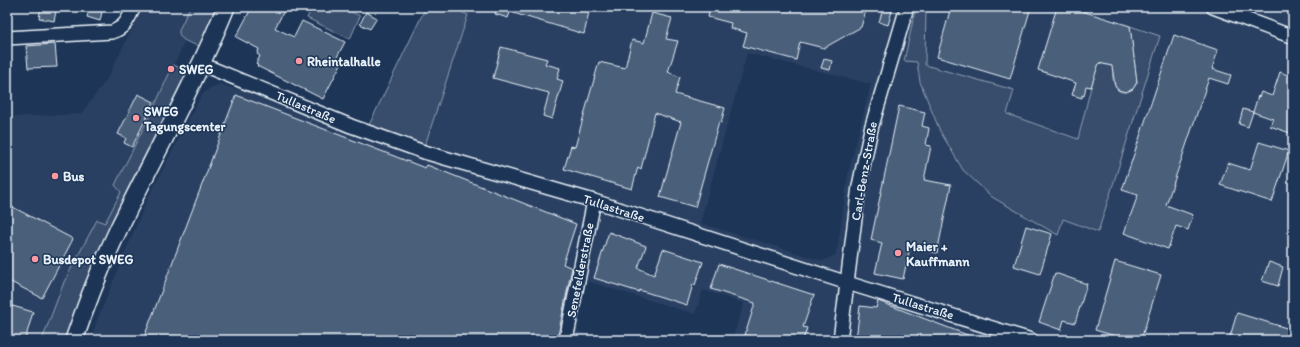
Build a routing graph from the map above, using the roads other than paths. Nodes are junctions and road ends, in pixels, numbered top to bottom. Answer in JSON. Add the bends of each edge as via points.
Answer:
{"nodes":[{"id":1,"x":134,"y":7,"type":"edge"},
{"id":2,"x":226,"y":7,"type":"edge"},
{"id":3,"x":907,"y":7,"type":"edge"},
{"id":4,"x":1213,"y":7,"type":"edge"},
{"id":5,"x":1293,"y":37,"type":"edge"},
{"id":6,"x":7,"y":38,"type":"edge"},
{"id":7,"x":201,"y":64,"type":"junction"},
{"id":8,"x":594,"y":201,"type":"junction"},
{"id":9,"x":847,"y":283,"type":"junction"},
{"id":10,"x":74,"y":340,"type":"edge"},
{"id":11,"x":566,"y":340,"type":"edge"},
{"id":12,"x":840,"y":340,"type":"edge"},
{"id":13,"x":1031,"y":340,"type":"edge"}],
"edges":[{"from":1,"to":6,"type":"street","via":[[127,22],[112,32]]},
{"from":2,"to":7,"type":"main road"},
{"from":3,"to":9,"type":"street","name":"Carl-Benz-Straße","via":[[871,128],[859,186]]},
{"from":4,"to":5,"type":"street"},
{"from":7,"to":8,"type":"street","name":"Tullastraße","via":[[351,126],[424,152]]},
{"from":7,"to":10,"type":"main road","via":[[118,229],[90,294]]},
{"from":8,"to":9,"type":"street","name":"Tullastraße"},
{"from":8,"to":11,"type":"street","name":"Senefelderstraße"},
{"from":9,"to":12,"type":"street","name":"Carl-Benz-Straße"},
{"from":9,"to":13,"type":"street","name":"Tullastraße"}]}
